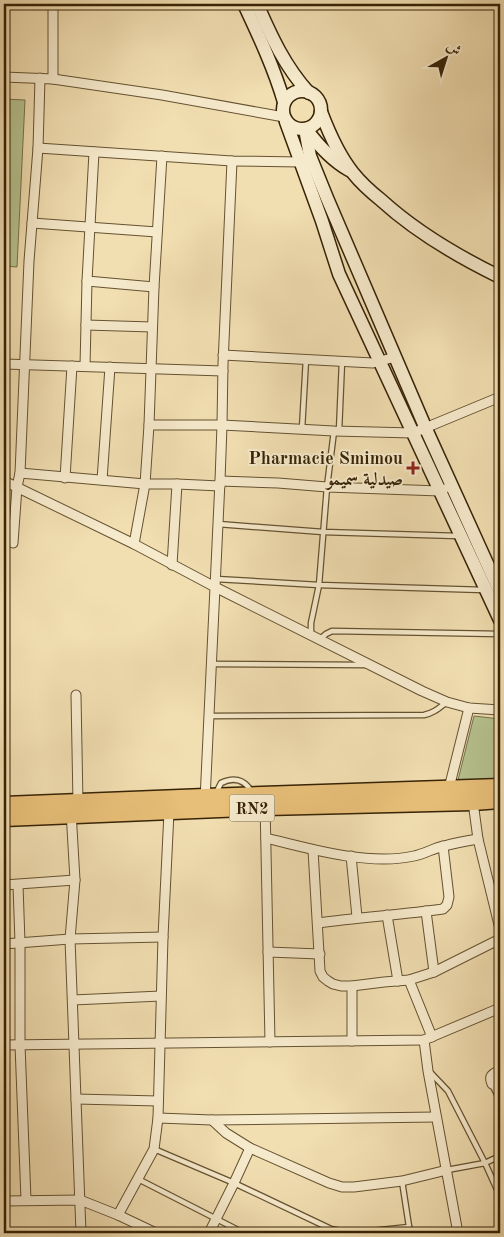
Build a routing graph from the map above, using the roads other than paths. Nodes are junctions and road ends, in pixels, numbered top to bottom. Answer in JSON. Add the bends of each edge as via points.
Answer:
{"nodes":[{"id":1,"x":53,"y":4,"type":"edge"},
{"id":2,"x":244,"y":4,"type":"edge"},
{"id":3,"x":257,"y":4,"type":"edge"},
{"id":4,"x":4,"y":77,"type":"edge"},
{"id":5,"x":40,"y":78,"type":"junction"},
{"id":6,"x":53,"y":79,"type":"junction"},
{"id":7,"x":309,"y":93,"type":"junction"},
{"id":8,"x":284,"y":102,"type":"junction"},
{"id":9,"x":321,"y":112,"type":"junction"},
{"id":10,"x":285,"y":119,"type":"junction"},
{"id":11,"x":306,"y":129,"type":"junction"},
{"id":12,"x":313,"y":147,"type":"junction"},
{"id":13,"x":38,"y":148,"type":"junction"},
{"id":14,"x":94,"y":152,"type":"junction"},
{"id":15,"x":162,"y":156,"type":"junction"},
{"id":16,"x":232,"y":161,"type":"junction"},
{"id":17,"x":300,"y":162,"type":"junction"},
{"id":18,"x":353,"y":173,"type":"junction"},
{"id":19,"x":32,"y":223,"type":"junction"},
{"id":20,"x":90,"y":227,"type":"junction"},
{"id":21,"x":157,"y":232,"type":"junction"},
{"id":22,"x":500,"y":277,"type":"edge"},
{"id":23,"x":87,"y":281,"type":"junction"},
{"id":24,"x":154,"y":287,"type":"junction"},
{"id":25,"x":86,"y":326,"type":"junction"},
{"id":26,"x":152,"y":327,"type":"junction"},
{"id":27,"x":223,"y":355,"type":"junction"},
{"id":28,"x":395,"y":357,"type":"junction"},
{"id":29,"x":306,"y":359,"type":"junction"},
{"id":30,"x":342,"y":361,"type":"junction"},
{"id":31,"x":380,"y":362,"type":"junction"},
{"id":32,"x":4,"y":364,"type":"edge"},
{"id":33,"x":25,"y":365,"type":"junction"},
{"id":34,"x":72,"y":366,"type":"junction"},
{"id":35,"x":85,"y":366,"type":"junction"},
{"id":36,"x":110,"y":367,"type":"junction"},
{"id":37,"x":150,"y":370,"type":"junction"},
{"id":38,"x":223,"y":371,"type":"junction"},
{"id":39,"x":499,"y":401,"type":"edge"},
{"id":40,"x":149,"y":425,"type":"junction"},
{"id":41,"x":222,"y":425,"type":"junction"},
{"id":42,"x":426,"y":428,"type":"junction"},
{"id":43,"x":302,"y":429,"type":"junction"},
{"id":44,"x":336,"y":432,"type":"junction"},
{"id":45,"x":413,"y":433,"type":"junction"},
{"id":46,"x":20,"y":474,"type":"junction"},
{"id":47,"x":65,"y":478,"type":"junction"},
{"id":48,"x":102,"y":480,"type":"junction"},
{"id":49,"x":4,"y":481,"type":"edge"},
{"id":50,"x":220,"y":483,"type":"junction"},
{"id":51,"x":145,"y":484,"type":"junction"},
{"id":52,"x":177,"y":484,"type":"junction"},
{"id":53,"x":453,"y":486,"type":"junction"},
{"id":54,"x":17,"y":487,"type":"junction"},
{"id":55,"x":327,"y":487,"type":"junction"},
{"id":56,"x":440,"y":491,"type":"junction"},
{"id":57,"x":218,"y":524,"type":"junction"},
{"id":58,"x":323,"y":532,"type":"junction"},
{"id":59,"x":461,"y":536,"type":"junction"},
{"id":60,"x":12,"y":543,"type":"dead end"},
{"id":61,"x":134,"y":544,"type":"junction"},
{"id":62,"x":172,"y":565,"type":"junction"},
{"id":63,"x":216,"y":583,"type":"junction"},
{"id":64,"x":319,"y":585,"type":"junction"},
{"id":65,"x":495,"y":589,"type":"edge"},
{"id":66,"x":500,"y":620,"type":"edge"},
{"id":67,"x":500,"y":634,"type":"edge"},
{"id":68,"x":311,"y":635,"type":"junction"},
{"id":69,"x":320,"y":639,"type":"junction"},
{"id":70,"x":211,"y":664,"type":"junction"},
{"id":71,"x":369,"y":665,"type":"junction"},
{"id":72,"x":76,"y":695,"type":"dead end"},
{"id":73,"x":447,"y":702,"type":"junction"},
{"id":74,"x":469,"y":708,"type":"junction"},
{"id":75,"x":500,"y":710,"type":"edge"},
{"id":76,"x":209,"y":716,"type":"junction"},
{"id":77,"x":500,"y":787,"type":"edge"},
{"id":78,"x":449,"y":788,"type":"junction"},
{"id":79,"x":262,"y":799,"type":"junction"},
{"id":80,"x":500,"y":800,"type":"edge"},
{"id":81,"x":208,"y":801,"type":"junction"},
{"id":82,"x":473,"y":802,"type":"junction"},
{"id":83,"x":4,"y":805,"type":"edge"},
{"id":84,"x":74,"y":807,"type":"junction"},
{"id":85,"x":168,"y":812,"type":"junction"},
{"id":86,"x":4,"y":818,"type":"edge"},
{"id":87,"x":266,"y":838,"type":"junction"},
{"id":88,"x":478,"y":839,"type":"junction"},
{"id":89,"x":443,"y":846,"type":"junction"},
{"id":90,"x":313,"y":850,"type":"junction"},
{"id":91,"x":351,"y":856,"type":"junction"},
{"id":92,"x":75,"y":880,"type":"junction"},
{"id":93,"x":18,"y":884,"type":"junction"},
{"id":94,"x":4,"y":885,"type":"edge"},
{"id":95,"x":426,"y":911,"type":"junction"},
{"id":96,"x":387,"y":915,"type":"junction"},
{"id":97,"x":357,"y":917,"type":"junction"},
{"id":98,"x":318,"y":923,"type":"junction"},
{"id":99,"x":500,"y":929,"type":"edge"},
{"id":100,"x":163,"y":937,"type":"junction"},
{"id":101,"x":70,"y":939,"type":"junction"},
{"id":102,"x":500,"y":939,"type":"edge"},
{"id":103,"x":4,"y":944,"type":"edge"},
{"id":104,"x":20,"y":944,"type":"junction"},
{"id":105,"x":268,"y":952,"type":"junction"},
{"id":106,"x":320,"y":954,"type":"junction"},
{"id":107,"x":434,"y":972,"type":"junction"},
{"id":108,"x":409,"y":980,"type":"junction"},
{"id":109,"x":398,"y":981,"type":"junction"},
{"id":110,"x":352,"y":986,"type":"junction"},
{"id":111,"x":161,"y":996,"type":"junction"},
{"id":112,"x":73,"y":1000,"type":"junction"},
{"id":113,"x":500,"y":1008,"type":"edge"},
{"id":114,"x":428,"y":1038,"type":"junction"},
{"id":115,"x":352,"y":1041,"type":"junction"},
{"id":116,"x":270,"y":1042,"type":"junction"},
{"id":117,"x":159,"y":1043,"type":"junction"},
{"id":118,"x":74,"y":1044,"type":"junction"},
{"id":119,"x":4,"y":1045,"type":"edge"},
{"id":120,"x":20,"y":1045,"type":"junction"},
{"id":121,"x":500,"y":1070,"type":"edge"},
{"id":122,"x":428,"y":1071,"type":"junction"},
{"id":123,"x":492,"y":1084,"type":"joint"},
{"id":124,"x":76,"y":1099,"type":"junction"},
{"id":125,"x":158,"y":1101,"type":"junction"},
{"id":126,"x":500,"y":1101,"type":"edge"},
{"id":127,"x":436,"y":1117,"type":"junction"},
{"id":128,"x":158,"y":1118,"type":"junction"},
{"id":129,"x":212,"y":1120,"type":"junction"},
{"id":130,"x":250,"y":1148,"type":"junction"},
{"id":131,"x":154,"y":1149,"type":"junction"},
{"id":132,"x":500,"y":1156,"type":"edge"},
{"id":133,"x":485,"y":1163,"type":"junction"},
{"id":134,"x":447,"y":1170,"type":"junction"},
{"id":135,"x":138,"y":1179,"type":"junction"},
{"id":136,"x":402,"y":1181,"type":"junction"},
{"id":137,"x":234,"y":1183,"type":"junction"},
{"id":138,"x":500,"y":1196,"type":"edge"},
{"id":139,"x":26,"y":1200,"type":"junction"},
{"id":140,"x":80,"y":1200,"type":"junction"},
{"id":141,"x":4,"y":1201,"type":"edge"},
{"id":142,"x":118,"y":1215,"type":"junction"},
{"id":143,"x":216,"y":1220,"type":"junction"},
{"id":144,"x":408,"y":1227,"type":"junction"},
{"id":145,"x":81,"y":1233,"type":"edge"},
{"id":146,"x":156,"y":1233,"type":"edge"},
{"id":147,"x":209,"y":1233,"type":"edge"},
{"id":148,"x":244,"y":1233,"type":"edge"},
{"id":149,"x":410,"y":1233,"type":"edge"},
{"id":150,"x":458,"y":1233,"type":"edge"}],
"edges":[{"from":1,"to":6,"type":"street"},
{"from":2,"to":8,"type":"street"},
{"from":3,"to":7,"type":"street","via":[[274,42]]},
{"from":4,"to":5,"type":"street"},
{"from":5,"to":6,"type":"street"},
{"from":5,"to":13,"type":"street"},
{"from":6,"to":10,"type":"street","via":[[162,95]]},
{"from":7,"to":8,"type":"street","via":[[295,92]]},
{"from":7,"to":9,"type":"street","via":[[317,99]]},
{"from":8,"to":10,"type":"street"},
{"from":9,"to":11,"type":"street","via":[[318,121]]},
{"from":9,"to":18,"type":"street","via":[[338,150]]},
{"from":10,"to":11,"type":"street","via":[[294,128]]},
{"from":10,"to":17,"type":"street"},
{"from":11,"to":12,"type":"street"},
{"from":12,"to":18,"type":"street"},
{"from":12,"to":28,"type":"street","via":[[312,163]]},
{"from":13,"to":14,"type":"street"},
{"from":13,"to":19,"type":"street"},
{"from":14,"to":15,"type":"street"},
{"from":14,"to":20,"type":"street"},
{"from":15,"to":16,"type":"street"},
{"from":15,"to":21,"type":"street"},
{"from":16,"to":17,"type":"street"},
{"from":16,"to":27,"type":"street"},
{"from":17,"to":31,"type":"street","via":[[339,274]]},
{"from":18,"to":22,"type":"street","via":[[418,231]]},
{"from":19,"to":20,"type":"street"},
{"from":19,"to":33,"type":"street"},
{"from":20,"to":21,"type":"street"},
{"from":20,"to":23,"type":"street"},
{"from":21,"to":24,"type":"street"},
{"from":23,"to":24,"type":"street"},
{"from":23,"to":25,"type":"street"},
{"from":24,"to":26,"type":"street"},
{"from":25,"to":26,"type":"street"},
{"from":25,"to":35,"type":"street"},
{"from":26,"to":37,"type":"street"},
{"from":27,"to":29,"type":"street"},
{"from":27,"to":38,"type":"street"},
{"from":28,"to":31,"type":"street"},
{"from":28,"to":42,"type":"street"},
{"from":29,"to":30,"type":"street"},
{"from":29,"to":43,"type":"lane"},
{"from":30,"to":31,"type":"street"},
{"from":30,"to":44,"type":"lane"},
{"from":31,"to":45,"type":"street"},
{"from":32,"to":33,"type":"street"},
{"from":33,"to":34,"type":"street"},
{"from":33,"to":46,"type":"street"},
{"from":34,"to":35,"type":"street"},
{"from":34,"to":47,"type":"street"},
{"from":35,"to":36,"type":"street"},
{"from":36,"to":37,"type":"street"},
{"from":36,"to":48,"type":"street"},
{"from":37,"to":38,"type":"street"},
{"from":37,"to":40,"type":"street"},
{"from":38,"to":41,"type":"street"},
{"from":39,"to":42,"type":"street"},
{"from":40,"to":41,"type":"street"},
{"from":40,"to":51,"type":"street"},
{"from":41,"to":43,"type":"street"},
{"from":41,"to":50,"type":"street"},
{"from":42,"to":45,"type":"street"},
{"from":42,"to":53,"type":"street"},
{"from":43,"to":44,"type":"street"},
{"from":44,"to":45,"type":"street"},
{"from":44,"to":55,"type":"lane"},
{"from":45,"to":56,"type":"street"},
{"from":46,"to":47,"type":"street"},
{"from":46,"to":54,"type":"street"},
{"from":47,"to":48,"type":"street"},
{"from":48,"to":51,"type":"street"},
{"from":49,"to":54,"type":"street"},
{"from":50,"to":52,"type":"street"},
{"from":50,"to":55,"type":"street"},
{"from":50,"to":57,"type":"street"},
{"from":51,"to":52,"type":"street"},
{"from":51,"to":61,"type":"street"},
{"from":52,"to":62,"type":"street"},
{"from":53,"to":56,"type":"street"},
{"from":53,"to":65,"type":"street"},
{"from":54,"to":60,"type":"street"},
{"from":54,"to":61,"type":"street"},
{"from":55,"to":56,"type":"street"},
{"from":55,"to":58,"type":"lane"},
{"from":56,"to":59,"type":"street"},
{"from":57,"to":58,"type":"lane"},
{"from":57,"to":63,"type":"street"},
{"from":58,"to":59,"type":"lane"},
{"from":58,"to":64,"type":"lane"},
{"from":59,"to":65,"type":"street"},
{"from":61,"to":62,"type":"street"},
{"from":62,"to":63,"type":"street"},
{"from":63,"to":64,"type":"lane"},
{"from":63,"to":68,"type":"street"},
{"from":63,"to":70,"type":"street"},
{"from":64,"to":65,"type":"lane"},
{"from":64,"to":68,"type":"lane"},
{"from":65,"to":66,"type":"street"},
{"from":67,"to":69,"type":"lane","via":[[332,631]]},
{"from":68,"to":69,"type":"street"},
{"from":69,"to":71,"type":"street"},
{"from":70,"to":71,"type":"lane"},
{"from":70,"to":76,"type":"street"},
{"from":71,"to":73,"type":"street"},
{"from":72,"to":84,"type":"street"},
{"from":73,"to":74,"type":"street"},
{"from":73,"to":76,"type":"lane","via":[[424,715]]},
{"from":74,"to":75,"type":"street"},
{"from":74,"to":78,"type":"street"},
{"from":76,"to":81,"type":"street"},
{"from":77,"to":78,"type":"highway","number":"RN2"},
{"from":78,"to":79,"type":"highway","number":"RN2"},
{"from":79,"to":81,"type":"highway","number":"RN2"},
{"from":79,"to":82,"type":"highway","number":"RN2"},
{"from":79,"to":87,"type":"street"},
{"from":80,"to":82,"type":"highway","number":"RN2"},
{"from":81,"to":84,"type":"highway","number":"RN2"},
{"from":81,"to":85,"type":"highway","number":"RN2"},
{"from":82,"to":88,"type":"street"},
{"from":83,"to":84,"type":"highway","number":"RN2"},
{"from":84,"to":85,"type":"highway","number":"RN2"},
{"from":84,"to":86,"type":"highway","number":"RN2"},
{"from":84,"to":92,"type":"street"},
{"from":85,"to":100,"type":"street"},
{"from":87,"to":90,"type":"street"},
{"from":87,"to":105,"type":"street"},
{"from":88,"to":89,"type":"street"},
{"from":88,"to":99,"type":"street"},
{"from":89,"to":91,"type":"street","via":[[415,856],[386,859]]},
{"from":89,"to":95,"type":"street","via":[[449,902],[443,909]]},
{"from":90,"to":91,"type":"street"},
{"from":90,"to":98,"type":"street"},
{"from":91,"to":97,"type":"street"},
{"from":92,"to":93,"type":"street"},
{"from":92,"to":101,"type":"street"},
{"from":93,"to":94,"type":"street"},
{"from":93,"to":104,"type":"street"},
{"from":95,"to":96,"type":"street"},
{"from":95,"to":107,"type":"street"},
{"from":96,"to":97,"type":"street"},
{"from":96,"to":109,"type":"street"},
{"from":97,"to":98,"type":"street"},
{"from":98,"to":106,"type":"street"},
{"from":100,"to":101,"type":"street"},
{"from":100,"to":111,"type":"street"},
{"from":101,"to":104,"type":"street"},
{"from":101,"to":112,"type":"street"},
{"from":102,"to":107,"type":"street"},
{"from":103,"to":104,"type":"street"},
{"from":104,"to":120,"type":"street"},
{"from":105,"to":106,"type":"street"},
{"from":105,"to":116,"type":"street"},
{"from":106,"to":110,"type":"street","via":[[323,977],[332,984]]},
{"from":107,"to":108,"type":"street"},
{"from":108,"to":109,"type":"street"},
{"from":108,"to":114,"type":"street"},
{"from":109,"to":110,"type":"street"},
{"from":110,"to":115,"type":"street"},
{"from":111,"to":112,"type":"street"},
{"from":111,"to":117,"type":"street"},
{"from":112,"to":118,"type":"street"},
{"from":113,"to":114,"type":"street"},
{"from":114,"to":115,"type":"street"},
{"from":114,"to":122,"type":"street"},
{"from":115,"to":116,"type":"street"},
{"from":116,"to":117,"type":"street"},
{"from":117,"to":118,"type":"street"},
{"from":117,"to":125,"type":"street"},
{"from":118,"to":120,"type":"street"},
{"from":118,"to":124,"type":"street"},
{"from":119,"to":120,"type":"street"},
{"from":120,"to":139,"type":"street"},
{"from":121,"to":123,"type":"street","via":[[490,1077]]},
{"from":122,"to":127,"type":"street"},
{"from":122,"to":133,"type":"lane","via":[[448,1091]]},
{"from":123,"to":126,"type":"lane"},
{"from":124,"to":125,"type":"street"},
{"from":124,"to":140,"type":"street"},
{"from":125,"to":128,"type":"street"},
{"from":127,"to":129,"type":"street"},
{"from":127,"to":134,"type":"street"},
{"from":128,"to":129,"type":"street"},
{"from":128,"to":131,"type":"street"},
{"from":129,"to":130,"type":"street"},
{"from":130,"to":136,"type":"street","via":[[342,1187]]},
{"from":130,"to":137,"type":"street"},
{"from":131,"to":135,"type":"street"},
{"from":131,"to":137,"type":"lane"},
{"from":132,"to":133,"type":"lane"},
{"from":133,"to":134,"type":"lane"},
{"from":133,"to":138,"type":"lane"},
{"from":134,"to":136,"type":"street"},
{"from":134,"to":150,"type":"street"},
{"from":135,"to":142,"type":"street"},
{"from":135,"to":143,"type":"lane"},
{"from":136,"to":144,"type":"lane"},
{"from":137,"to":143,"type":"street"},
{"from":137,"to":144,"type":"lane","via":[[340,1232]]},
{"from":139,"to":140,"type":"street"},
{"from":139,"to":141,"type":"street"},
{"from":140,"to":142,"type":"street"},
{"from":140,"to":145,"type":"street"},
{"from":142,"to":146,"type":"street"},
{"from":143,"to":147,"type":"street"},
{"from":143,"to":148,"type":"lane"},
{"from":144,"to":149,"type":"lane"}]}
